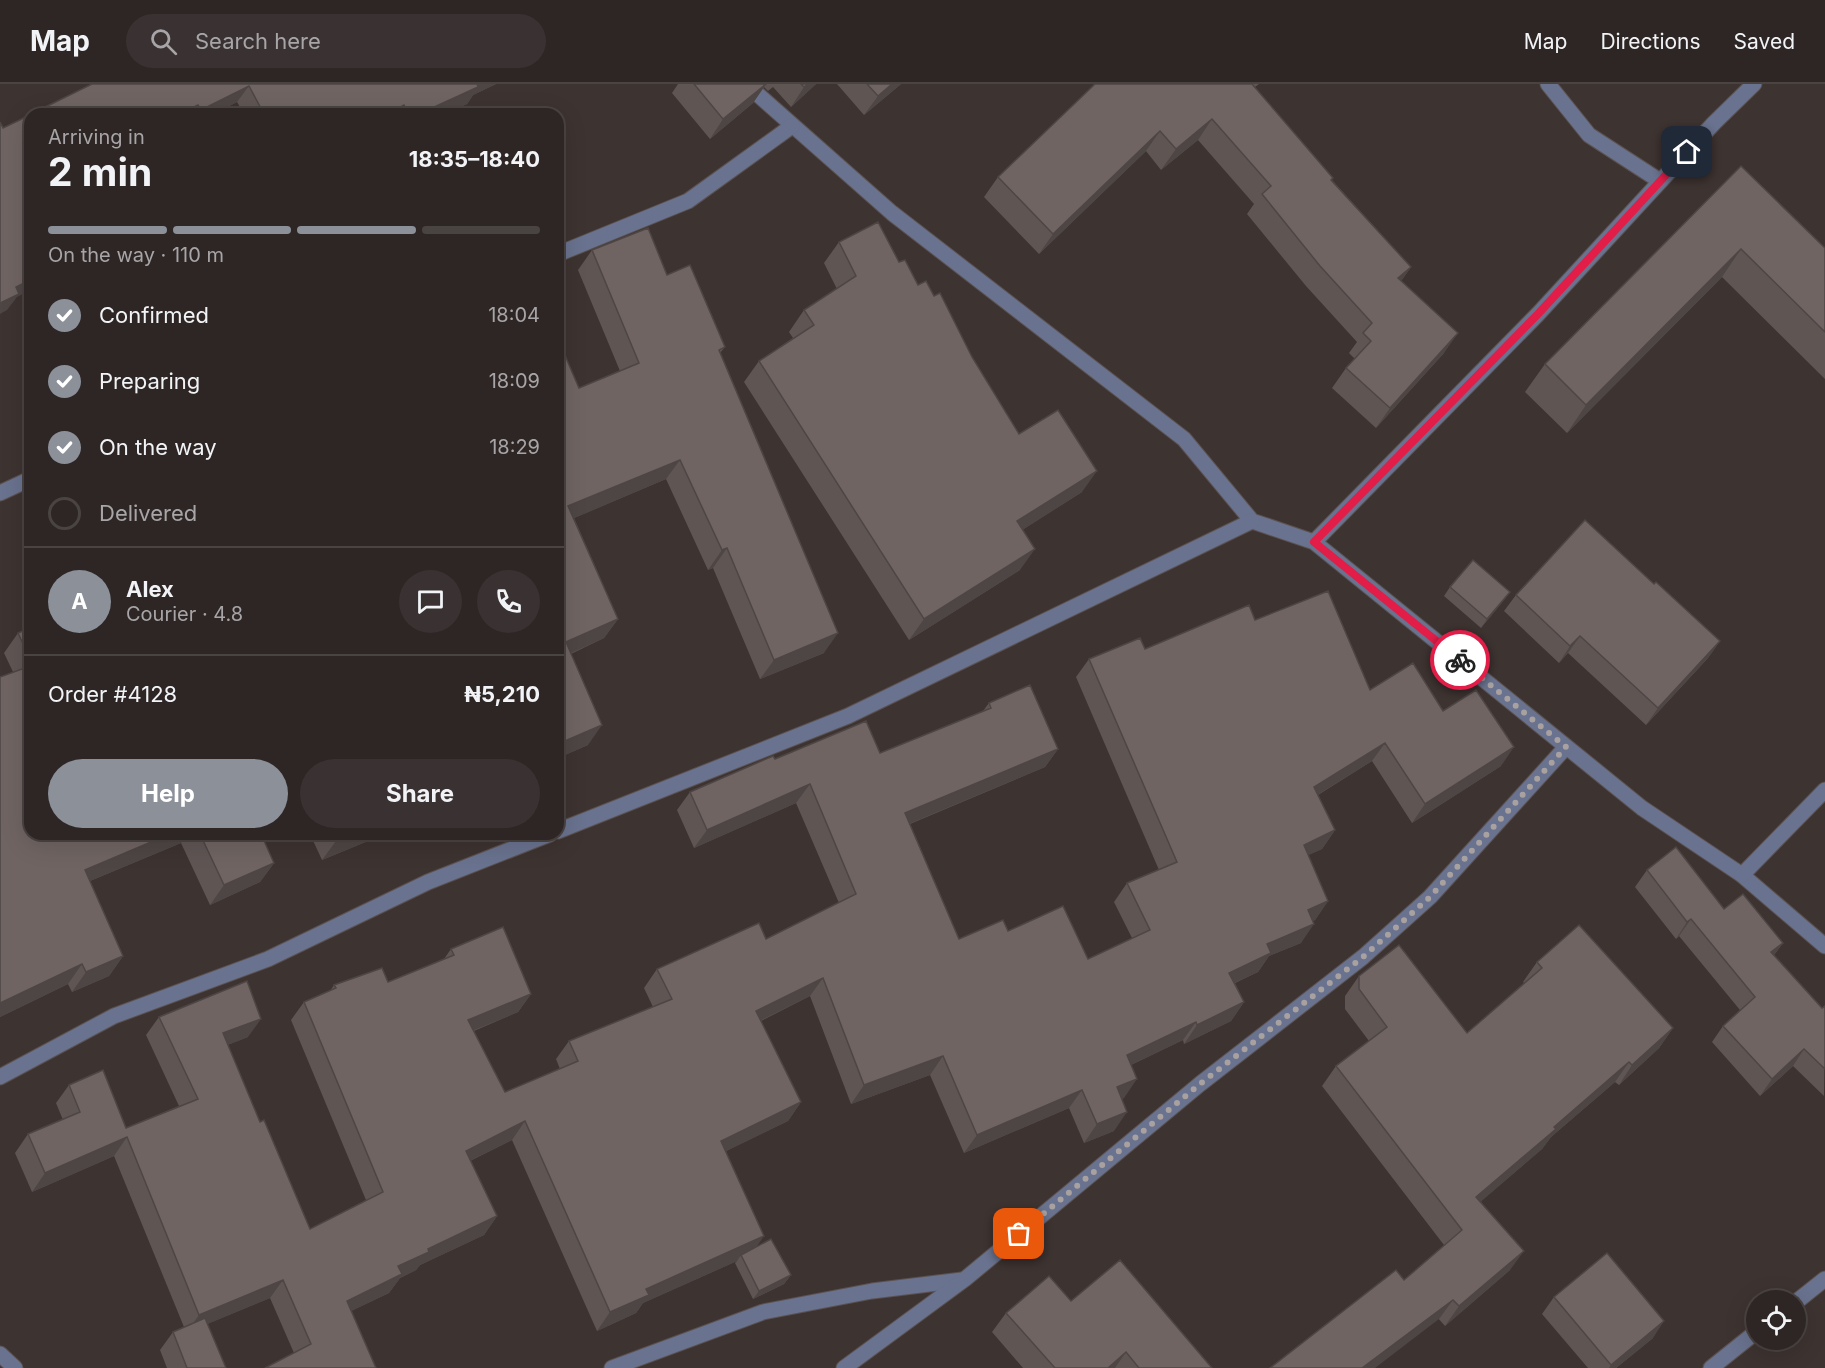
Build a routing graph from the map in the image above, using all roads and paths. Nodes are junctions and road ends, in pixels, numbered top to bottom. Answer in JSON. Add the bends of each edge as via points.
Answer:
{"nodes":[{"id":1,"x":746,"y":84,"type":"edge"},
{"id":2,"x":1548,"y":84,"type":"edge"},
{"id":3,"x":1754,"y":84,"type":"edge"},
{"id":4,"x":792,"y":126,"type":"junction"},
{"id":5,"x":1660,"y":181,"type":"junction"},
{"id":6,"x":564,"y":252,"type":"edge"},
{"id":7,"x":24,"y":482,"type":"edge"},
{"id":8,"x":0,"y":492,"type":"edge"},
{"id":9,"x":1252,"y":521,"type":"junction"},
{"id":10,"x":1314,"y":542,"type":"junction"},
{"id":11,"x":1566,"y":747,"type":"junction"},
{"id":12,"x":1825,"y":790,"type":"edge"},
{"id":13,"x":564,"y":829,"type":"edge"},
{"id":14,"x":535,"y":840,"type":"edge"},
{"id":15,"x":1742,"y":875,"type":"junction"},
{"id":16,"x":1825,"y":946,"type":"edge"},
{"id":17,"x":0,"y":1077,"type":"edge"},
{"id":18,"x":965,"y":1279,"type":"junction"},
{"id":19,"x":1825,"y":1279,"type":"edge"},
{"id":20,"x":1806,"y":1294,"type":"edge"},
{"id":21,"x":1746,"y":1340,"type":"edge"},
{"id":22,"x":0,"y":1354,"type":"edge"},
{"id":23,"x":15,"y":1368,"type":"edge"},
{"id":24,"x":612,"y":1368,"type":"edge"},
{"id":25,"x":844,"y":1368,"type":"edge"},
{"id":26,"x":1711,"y":1368,"type":"edge"}],
"edges":[{"from":1,"to":4,"type":"street"},
{"from":2,"to":5,"type":"street","via":[[1589,135]]},
{"from":3,"to":5,"type":"street"},
{"from":4,"to":6,"type":"street","via":[[688,201]]},
{"from":4,"to":9,"type":"street","via":[[892,213],[1184,439]]},
{"from":5,"to":10,"type":"street","via":[[1538,314]]},
{"from":7,"to":8,"type":"street"},
{"from":9,"to":10,"type":"street"},
{"from":9,"to":13,"type":"street","via":[[848,716]]},
{"from":10,"to":11,"type":"street"},
{"from":11,"to":15,"type":"street","via":[[1642,808]]},
{"from":11,"to":18,"type":"street","via":[[1430,897],[1363,957],[1200,1084]]},
{"from":12,"to":15,"type":"street"},
{"from":14,"to":17,"type":"street","via":[[428,882],[268,959],[114,1016]]},
{"from":15,"to":16,"type":"street"},
{"from":18,"to":24,"type":"street","via":[[872,1291],[763,1312]]},
{"from":18,"to":25,"type":"street"},
{"from":19,"to":20,"type":"street"},
{"from":21,"to":26,"type":"street"},
{"from":22,"to":23,"type":"street"}]}
